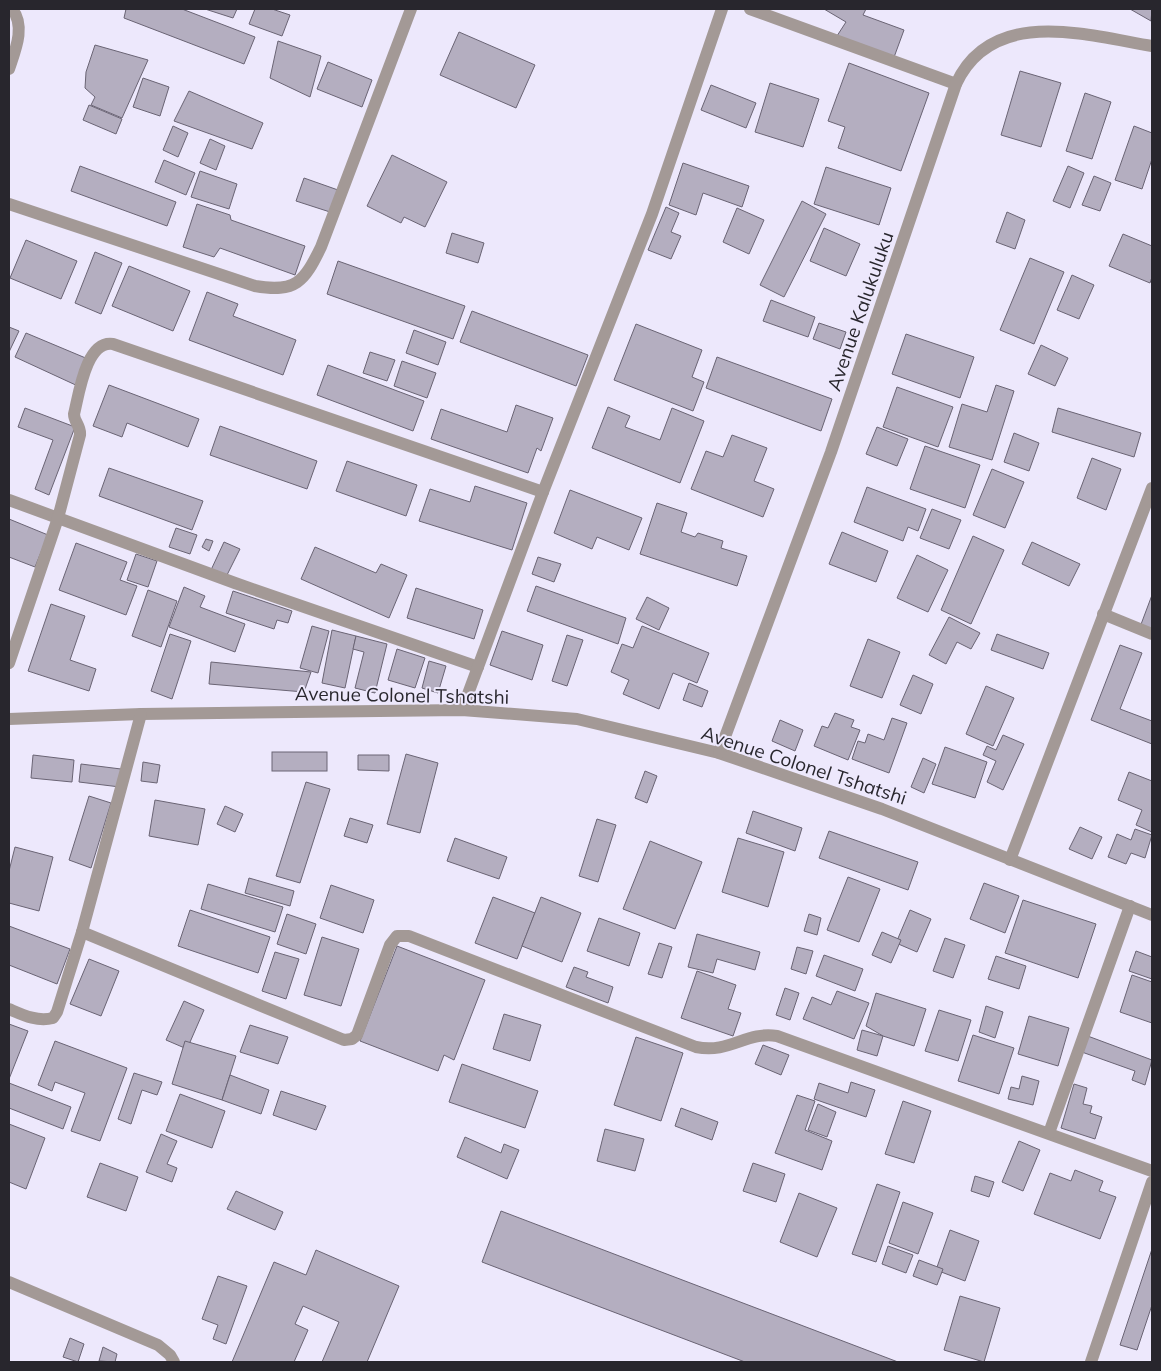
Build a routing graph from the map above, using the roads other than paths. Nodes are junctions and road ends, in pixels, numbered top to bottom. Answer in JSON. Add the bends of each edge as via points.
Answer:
{"nodes":[{"id":1,"x":410,"y":9,"type":"edge"},
{"id":2,"x":722,"y":9,"type":"edge"},
{"id":3,"x":750,"y":9,"type":"edge"},
{"id":4,"x":19,"y":11,"type":"edge"},
{"id":5,"x":1152,"y":46,"type":"edge"},
{"id":6,"x":9,"y":69,"type":"edge"},
{"id":7,"x":956,"y":84,"type":"junction"},
{"id":8,"x":9,"y":204,"type":"edge"},
{"id":9,"x":1152,"y":488,"type":"edge"},
{"id":10,"x":543,"y":492,"type":"junction"},
{"id":11,"x":9,"y":500,"type":"edge"},
{"id":12,"x":58,"y":518,"type":"junction"},
{"id":13,"x":1102,"y":614,"type":"junction"},
{"id":14,"x":1152,"y":634,"type":"edge"},
{"id":15,"x":9,"y":663,"type":"edge"},
{"id":16,"x":478,"y":668,"type":"junction"},
{"id":17,"x":462,"y":710,"type":"junction"},
{"id":18,"x":141,"y":714,"type":"junction"},
{"id":19,"x":9,"y":719,"type":"edge"},
{"id":20,"x":719,"y":754,"type":"junction"},
{"id":21,"x":1010,"y":860,"type":"junction"},
{"id":22,"x":1130,"y":906,"type":"junction"},
{"id":23,"x":1152,"y":915,"type":"edge"},
{"id":24,"x":82,"y":932,"type":"junction"},
{"id":25,"x":9,"y":1009,"type":"edge"},
{"id":26,"x":1049,"y":1133,"type":"junction"},
{"id":27,"x":1152,"y":1171,"type":"edge"},
{"id":28,"x":1152,"y":1182,"type":"edge"},
{"id":29,"x":9,"y":1282,"type":"edge"},
{"id":30,"x":174,"y":1362,"type":"edge"},
{"id":31,"x":1091,"y":1362,"type":"edge"}],
"edges":[{"from":1,"to":8,"type":"street","via":[[322,247],[308,271],[293,286],[273,289],[255,286]]},
{"from":2,"to":10,"type":"street","via":[[652,214]]},
{"from":3,"to":7,"type":"street"},
{"from":4,"to":6,"type":"street","via":[[19,32]]},
{"from":5,"to":7,"type":"street","name":"Avenue Kalukuluku","via":[[1084,35],[1035,32],[1008,35],[973,57]]},
{"from":7,"to":20,"type":"street","name":"Avenue Kalukuluku","via":[[831,452]]},
{"from":9,"to":13,"type":"street"},
{"from":10,"to":12,"type":"street","via":[[108,343],[100,346],[87,363],[74,414],[81,430]]},
{"from":10,"to":16,"type":"street"},
{"from":11,"to":12,"type":"street"},
{"from":12,"to":15,"type":"street"},
{"from":12,"to":16,"type":"street"},
{"from":13,"to":14,"type":"street"},
{"from":13,"to":21,"type":"street"},
{"from":16,"to":17,"type":"street"},
{"from":17,"to":18,"type":"street","name":"Avenue Colonel Tshatshi"},
{"from":17,"to":20,"type":"street","name":"Avenue Colonel Tshatshi","via":[[577,720]]},
{"from":18,"to":19,"type":"street","name":"Avenue Colonel Tshatshi"},
{"from":18,"to":24,"type":"street"},
{"from":20,"to":21,"type":"street","name":"Avenue Colonel Tshatshi","via":[[882,809]]},
{"from":21,"to":22,"type":"street","name":"Avenue Colonel Tshatshi"},
{"from":22,"to":23,"type":"street","name":"Avenue Colonel Tshatshi"},
{"from":22,"to":26,"type":"street"},
{"from":24,"to":25,"type":"street","via":[[53,1018],[38,1019]]},
{"from":24,"to":26,"type":"street","via":[[344,1040],[357,1035],[390,944],[397,936],[409,936],[696,1047],[720,1048],[752,1036],[777,1036]]},
{"from":26,"to":27,"type":"street"},
{"from":28,"to":31,"type":"street"},
{"from":29,"to":30,"type":"street","via":[[158,1345],[170,1354]]}]}
